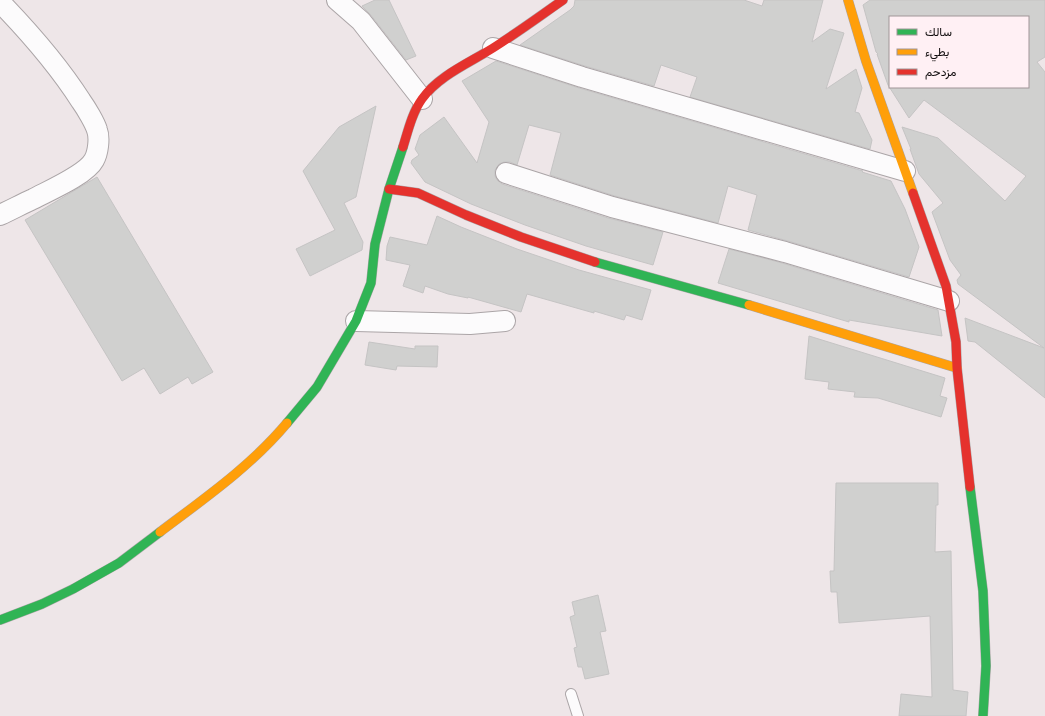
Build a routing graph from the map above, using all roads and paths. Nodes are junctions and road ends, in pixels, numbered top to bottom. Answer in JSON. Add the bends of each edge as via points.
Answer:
{"nodes":[{"id":1,"x":338,"y":0,"type":"edge"},
{"id":2,"x":563,"y":0,"type":"edge"},
{"id":3,"x":848,"y":0,"type":"edge"},
{"id":4,"x":0,"y":2,"type":"edge"},
{"id":5,"x":493,"y":48,"type":"junction"},
{"id":6,"x":422,"y":99,"type":"junction"},
{"id":7,"x":905,"y":171,"type":"junction"},
{"id":8,"x":506,"y":173,"type":"dead end"},
{"id":9,"x":389,"y":189,"type":"junction"},
{"id":10,"x":0,"y":215,"type":"edge"},
{"id":11,"x":949,"y":301,"type":"junction"},
{"id":12,"x":356,"y":321,"type":"junction"},
{"id":13,"x":505,"y":321,"type":"dead end"},
{"id":14,"x":957,"y":368,"type":"junction"},
{"id":15,"x":0,"y":620,"type":"edge"},
{"id":16,"x":571,"y":694,"type":"dead end"},
{"id":17,"x":578,"y":716,"type":"edge"},
{"id":18,"x":983,"y":716,"type":"edge"}],
"edges":[{"from":1,"to":6,"type":"street","via":[[361,20]]},
{"from":2,"to":5,"type":"street"},
{"from":3,"to":7,"type":"street","via":[[866,61]]},
{"from":4,"to":10,"type":"street","via":[[21,23],[75,91],[98,131],[98,148],[94,160],[87,168],[64,184]]},
{"from":5,"to":6,"type":"street","via":[[436,84]]},
{"from":5,"to":7,"type":"street","via":[[590,80]]},
{"from":6,"to":9,"type":"street","via":[[414,113]]},
{"from":7,"to":11,"type":"street"},
{"from":8,"to":11,"type":"street","via":[[612,207],[785,252]]},
{"from":9,"to":12,"type":"street","via":[[375,244],[371,283]]},
{"from":9,"to":14,"type":"street","via":[[418,193],[521,237],[582,258],[733,300]]},
{"from":11,"to":14,"type":"street","via":[[956,342]]},
{"from":12,"to":13,"type":"street","via":[[470,324]]},
{"from":12,"to":15,"type":"street","via":[[317,387],[273,440],[251,461],[119,563],[42,604]]},
{"from":14,"to":18,"type":"street","via":[[983,591],[986,666]]},
{"from":16,"to":17,"type":"lane"}]}
